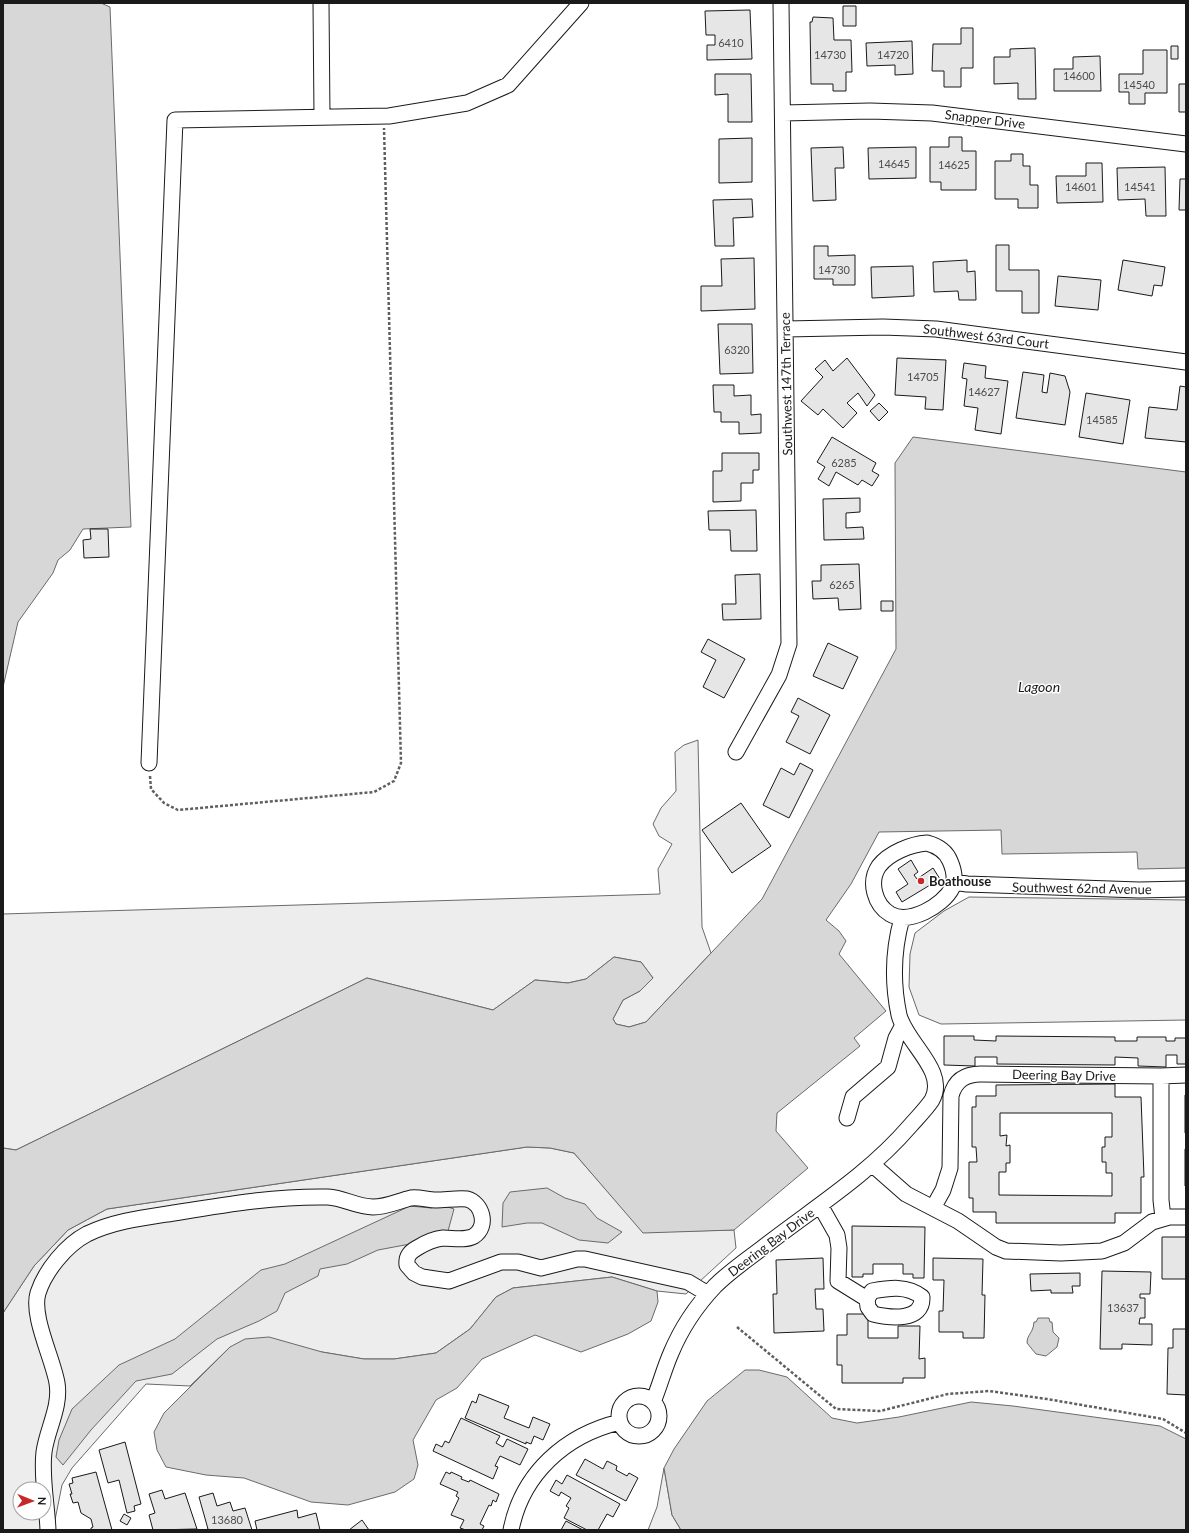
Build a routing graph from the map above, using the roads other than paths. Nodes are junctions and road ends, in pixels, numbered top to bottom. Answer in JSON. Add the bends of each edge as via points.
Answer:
{"nodes":[{"id":1,"x":321,"y":3,"type":"edge"},
{"id":2,"x":581,"y":3,"type":"edge"},
{"id":3,"x":782,"y":3,"type":"edge"},
{"id":4,"x":783,"y":112,"type":"junction"},
{"id":5,"x":322,"y":117,"type":"junction"},
{"id":6,"x":1186,"y":144,"type":"edge"},
{"id":7,"x":786,"y":329,"type":"junction"},
{"id":8,"x":1186,"y":362,"type":"edge"},
{"id":9,"x":736,"y":752,"type":"dead end"},
{"id":10,"x":150,"y":763,"type":"road end"},
{"id":11,"x":953,"y":882,"type":"junction"},
{"id":12,"x":1186,"y":889,"type":"edge"},
{"id":13,"x":902,"y":918,"type":"junction"},
{"id":14,"x":903,"y":1025,"type":"junction"},
{"id":15,"x":1161,"y":1076,"type":"junction"},
{"id":16,"x":1186,"y":1076,"type":"edge"},
{"id":17,"x":847,"y":1118,"type":"dead end"},
{"id":18,"x":874,"y":1165,"type":"junction"},
{"id":19,"x":820,"y":1205,"type":"junction"},
{"id":20,"x":933,"y":1208,"type":"junction"},
{"id":21,"x":1186,"y":1217,"type":"edge"},
{"id":22,"x":1163,"y":1218,"type":"junction"},
{"id":23,"x":708,"y":1294,"type":"junction"},
{"id":24,"x":867,"y":1299,"type":"dead end"},
{"id":25,"x":653,"y":1402,"type":"junction"},
{"id":26,"x":620,"y":1422,"type":"junction"},
{"id":27,"x":48,"y":1530,"type":"edge"},
{"id":28,"x":512,"y":1530,"type":"edge"}],
"edges":[{"from":1,"to":5,"type":"street"},
{"from":2,"to":5,"type":"street","via":[[508,85],[467,103],[383,116]]},
{"from":3,"to":4,"type":"street","name":"Southwest 147th Terrace"},
{"from":4,"to":6,"type":"street","name":"Snapper Drive","via":[[932,113]]},
{"from":4,"to":7,"type":"street","name":"Southwest 147th Terrace"},
{"from":5,"to":10,"type":"street","via":[[175,120]]},
{"from":7,"to":8,"type":"street","name":"Southwest 63rd Court","via":[[936,329]]},
{"from":7,"to":9,"type":"street","name":"Southwest 147th Terrace","via":[[789,644],[779,675]]},
{"from":11,"to":12,"type":"street","name":"Southwest 62nd Avenue","via":[[1116,889]]},
{"from":11,"to":13,"type":"street","via":[[948,895],[941,901],[921,914]]},
{"from":11,"to":13,"type":"street","via":[[954,876],[948,857],[936,846],[927,843],[908,847],[885,861],[876,873],[876,900],[884,911]]},
{"from":13,"to":14,"type":"street","name":"Deering Bay Drive","via":[[896,940],[894,970],[897,1002]]},
{"from":14,"to":17,"type":"street","via":[[896,1038],[888,1067],[853,1097]]},
{"from":14,"to":18,"type":"street","name":"Deering Bay Drive","via":[[911,1041],[932,1069],[936,1086],[931,1100]]},
{"from":15,"to":16,"type":"street"},
{"from":15,"to":20,"type":"street","name":"Deering Bay Drive","via":[[973,1074],[963,1077],[954,1087],[951,1096],[948,1179]]},
{"from":15,"to":22,"type":"street"},
{"from":18,"to":19,"type":"street","name":"Deering Bay Drive"},
{"from":18,"to":20,"type":"street","via":[[906,1194]]},
{"from":19,"to":23,"type":"street","name":"Deering Bay Drive","via":[[726,1276]]},
{"from":19,"to":24,"type":"street","via":[[837,1235],[838,1281]]},
{"from":20,"to":22,"type":"street","via":[[958,1221],[996,1248],[1016,1252],[1102,1251],[1124,1243],[1152,1222]]},
{"from":21,"to":22,"type":"street"},
{"from":23,"to":25,"type":"street","name":"Deering Bay Drive","via":[[680,1336]]},
{"from":23,"to":27,"type":"street","via":[[688,1282],[602,1262],[577,1259],[541,1268],[518,1262],[501,1262],[449,1281],[432,1280],[414,1274],[407,1261],[408,1256],[418,1247],[435,1239],[469,1238],[478,1232],[481,1226],[481,1210],[473,1200],[468,1199],[412,1198],[372,1207],[336,1198],[283,1198],[142,1217],[88,1234],[70,1247],[49,1272],[36,1304],[57,1392],[57,1404],[44,1455]]},
{"from":25,"to":26,"type":"street","via":[[642,1396],[630,1398],[621,1407]]},
{"from":25,"to":26,"type":"street","via":[[659,1413],[659,1420],[652,1432],[639,1436],[632,1435],[626,1432]]},
{"from":26,"to":28,"type":"street","via":[[574,1440],[544,1464],[518,1506]]}]}
